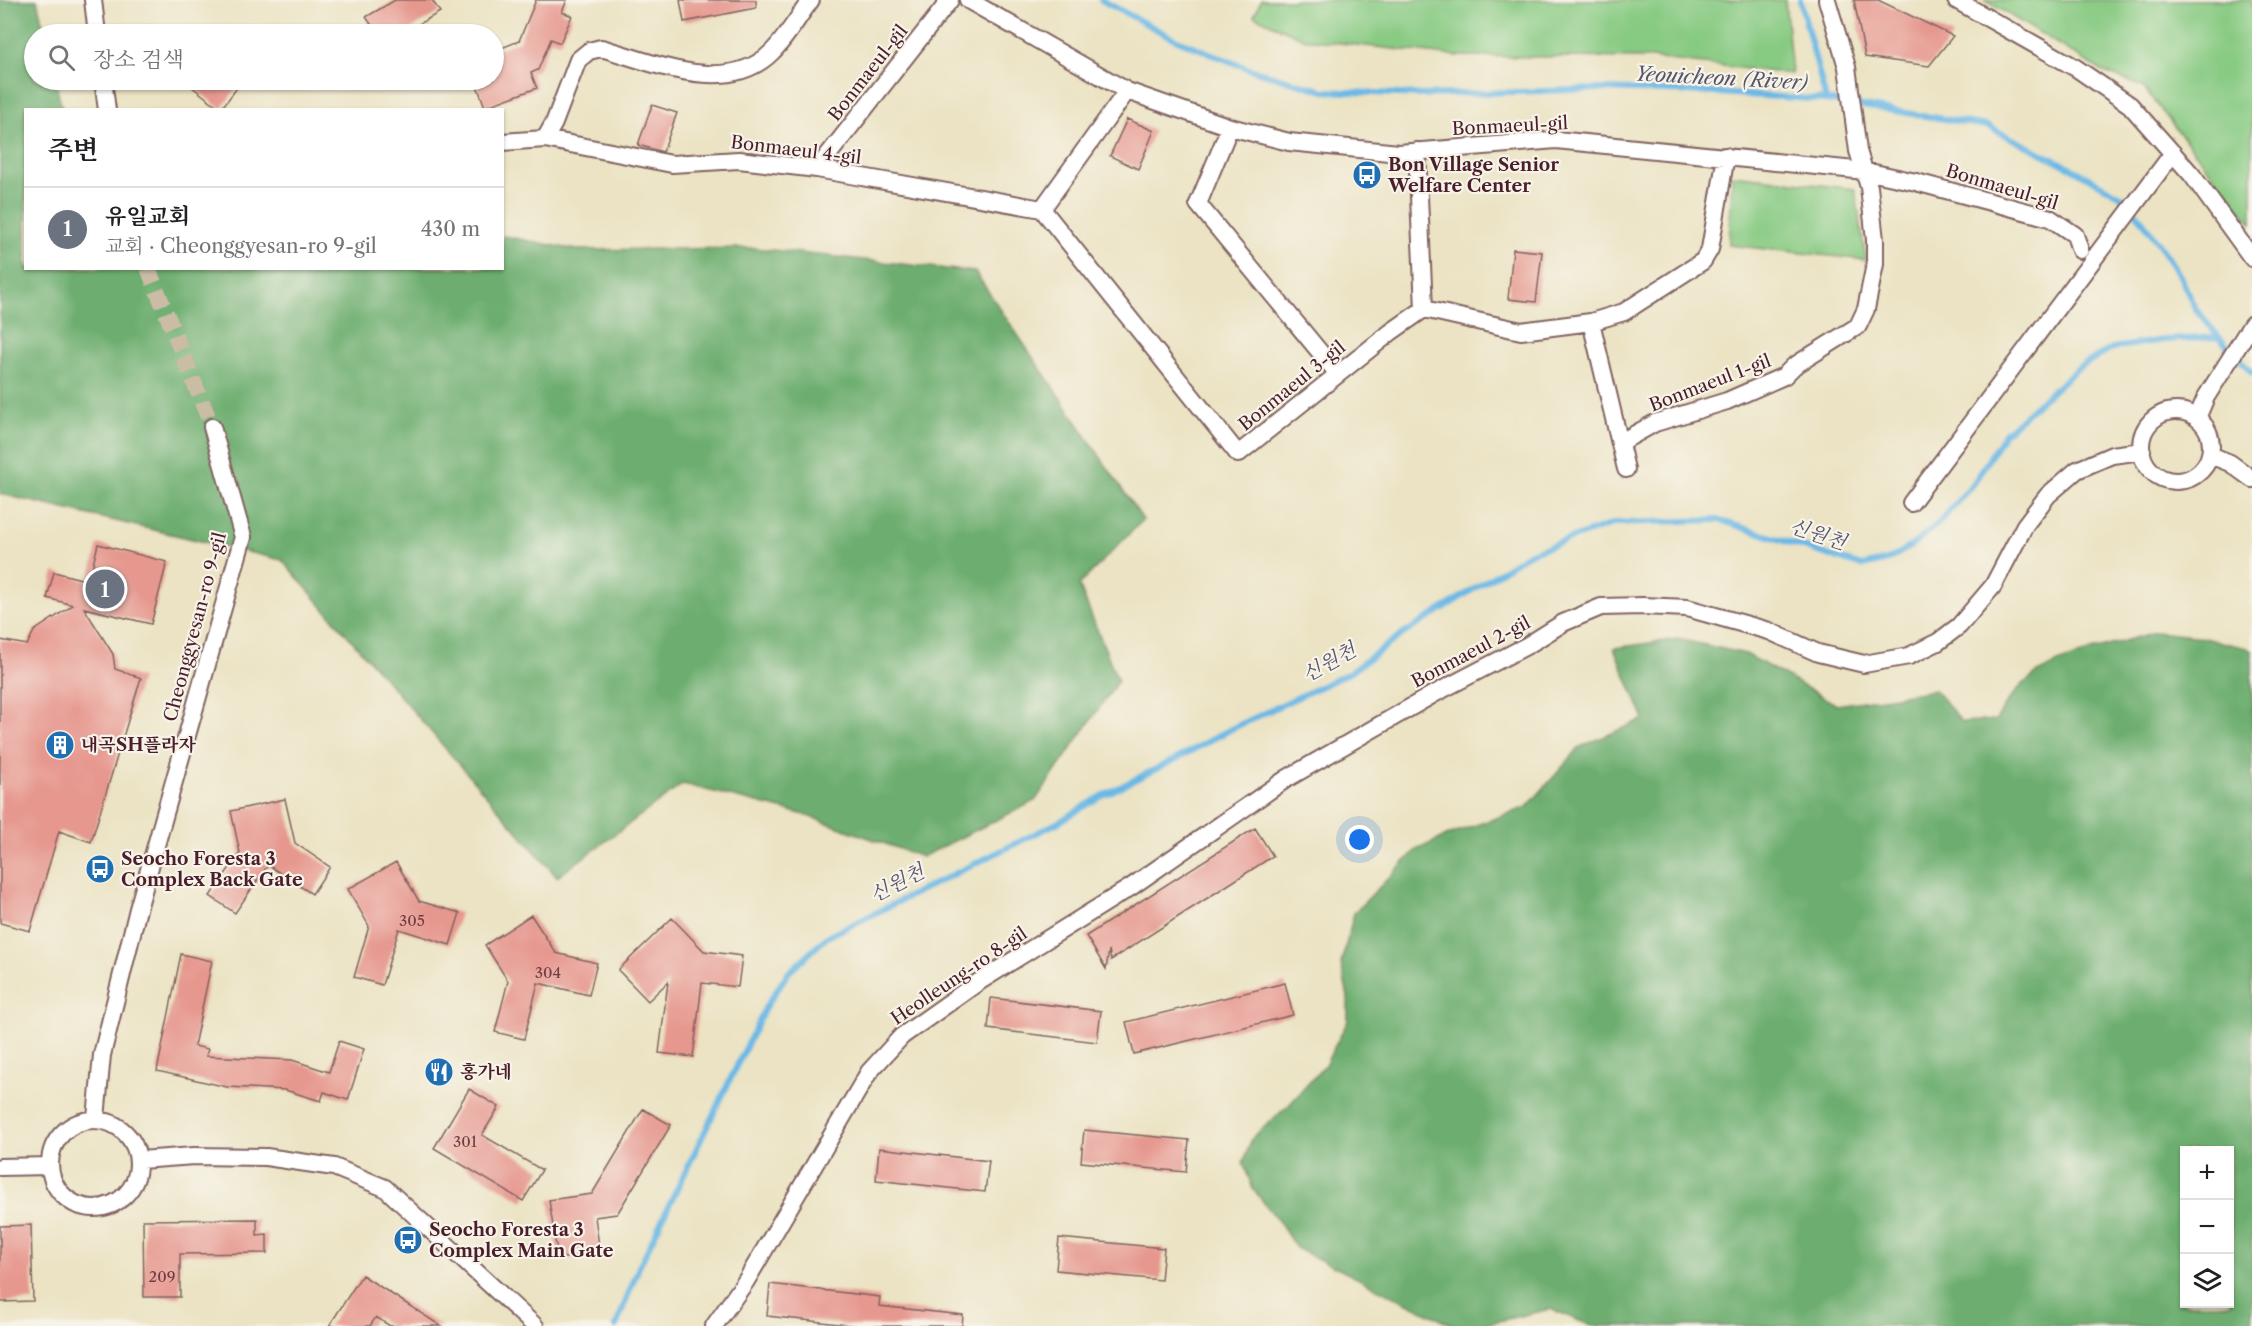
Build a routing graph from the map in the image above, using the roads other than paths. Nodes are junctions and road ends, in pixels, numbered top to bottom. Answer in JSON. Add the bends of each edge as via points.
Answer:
{"nodes":[{"id":1,"x":93,"y":0,"type":"edge"},
{"id":2,"x":811,"y":0,"type":"edge"},
{"id":3,"x":950,"y":0,"type":"edge"},
{"id":4,"x":968,"y":0,"type":"edge"},
{"id":5,"x":1827,"y":0,"type":"edge"},
{"id":6,"x":1956,"y":0,"type":"edge"},
{"id":7,"x":96,"y":24,"type":"edge"},
{"id":8,"x":104,"y":90,"type":"edge"},
{"id":9,"x":1127,"y":91,"type":"junction"},
{"id":10,"x":107,"y":108,"type":"edge"},
{"id":11,"x":1230,"y":127,"type":"junction"},
{"id":12,"x":545,"y":139,"type":"junction"},
{"id":13,"x":504,"y":142,"type":"edge"},
{"id":14,"x":2173,"y":153,"type":"junction"},
{"id":15,"x":1418,"y":156,"type":"junction"},
{"id":16,"x":1726,"y":156,"type":"junction"},
{"id":17,"x":817,"y":169,"type":"junction"},
{"id":18,"x":1865,"y":171,"type":"junction"},
{"id":19,"x":1042,"y":209,"type":"junction"},
{"id":20,"x":2079,"y":250,"type":"dead end"},
{"id":21,"x":2252,"y":258,"type":"edge"},
{"id":22,"x":1424,"y":309,"type":"junction"},
{"id":23,"x":1591,"y":322,"type":"junction"},
{"id":24,"x":2252,"y":324,"type":"edge"},
{"id":25,"x":1338,"y":374,"type":"junction"},
{"id":26,"x":2197,"y":418,"type":"junction"},
{"id":27,"x":212,"y":427,"type":"tunnel mouth"},
{"id":28,"x":1621,"y":442,"type":"junction"},
{"id":29,"x":2142,"y":451,"type":"junction"},
{"id":30,"x":2210,"y":456,"type":"junction"},
{"id":31,"x":1626,"y":469,"type":"dead end"},
{"id":32,"x":2252,"y":479,"type":"edge"},
{"id":33,"x":1911,"y":504,"type":"dead end"},
{"id":34,"x":1326,"y":757,"type":"joint"},
{"id":35,"x":96,"y":1118,"type":"junction"},
{"id":36,"x":140,"y":1160,"type":"junction"},
{"id":37,"x":50,"y":1166,"type":"junction"},
{"id":38,"x":0,"y":1167,"type":"edge"},
{"id":39,"x":535,"y":1326,"type":"edge"},
{"id":40,"x":714,"y":1326,"type":"edge"}],
"edges":[{"from":1,"to":7,"type":"street"},
{"from":2,"to":12,"type":"street","via":[[771,52],[731,73],[695,74],[601,48],[589,51],[578,60]]},
{"from":3,"to":17,"type":"street","name":"Bonmaeul-gil"},
{"from":4,"to":9,"type":"street","name":"Bonmaeul-gil"},
{"from":5,"to":18,"type":"street","via":[[1847,67],[1858,150]]},
{"from":6,"to":14,"type":"street","via":[[2076,68],[2130,105]]},
{"from":8,"to":10,"type":"street"},
{"from":9,"to":11,"type":"street","name":"Bonmaeul-gil"},
{"from":9,"to":19,"type":"street"},
{"from":11,"to":15,"type":"street","name":"Bonmaeul-gil","via":[[1289,142]]},
{"from":11,"to":25,"type":"street","via":[[1198,204]]},
{"from":12,"to":13,"type":"street"},
{"from":12,"to":17,"type":"street","name":"Bonmaeul 4-gil","via":[[672,164],[739,160]]},
{"from":14,"to":21,"type":"street"},
{"from":14,"to":33,"type":"street"},
{"from":15,"to":16,"type":"street","name":"Bonmaeul-gil","via":[[1556,140]]},
{"from":15,"to":22,"type":"street"},
{"from":16,"to":18,"type":"street","name":"Bonmaeul-gil"},
{"from":16,"to":23,"type":"street","via":[[1710,249],[1703,261],[1624,312]]},
{"from":17,"to":19,"type":"street","name":"Bonmaeul 4-gil"},
{"from":18,"to":20,"type":"street","name":"Bonmaeul-gil","via":[[2050,218],[2074,235]]},
{"from":18,"to":28,"type":"street","name":"Bonmaeul 1-gil","via":[[1875,264],[1866,309],[1858,326],[1784,376],[1727,401],[1655,423]]},
{"from":19,"to":25,"type":"street","name":"Bonmaeul 3-gil","via":[[1238,454]]},
{"from":22,"to":23,"type":"street","via":[[1521,331]]},
{"from":22,"to":25,"type":"street","name":"Bonmaeul 3-gil"},
{"from":23,"to":28,"type":"street"},
{"from":24,"to":26,"type":"street"},
{"from":26,"to":29,"type":"street","via":[[2175,411],[2164,414],[2146,429]]},
{"from":26,"to":30,"type":"street","via":[[2210,436]]},
{"from":27,"to":35,"type":"street","name":"Cheonggyesan-ro 9-gil","via":[[243,537],[135,920],[102,1055]]},
{"from":28,"to":31,"type":"street"},
{"from":29,"to":30,"type":"street","via":[[2152,472],[2173,481],[2195,476]]},
{"from":29,"to":34,"type":"street","name":"Bonmaeul 2-gil","via":[[2112,455],[2077,470],[2048,495],[2025,525],[1993,586],[1959,626],[1909,656],[1864,664],[1818,653],[1769,631],[1687,608],[1601,607],[1432,695]]},
{"from":30,"to":32,"type":"street","via":[[2230,463]]},
{"from":34,"to":40,"type":"street","name":"Heolleung-ro 8-gil","via":[[1286,778],[1131,887],[977,983],[902,1036],[869,1071],[746,1281]]},
{"from":35,"to":36,"type":"street","via":[[123,1131]]},
{"from":35,"to":37,"type":"street","via":[[78,1120],[66,1128],[56,1139]]},
{"from":36,"to":37,"type":"street","via":[[131,1192],[105,1208],[76,1204],[64,1195],[55,1184]]},
{"from":36,"to":39,"type":"street","via":[[266,1157],[334,1167],[385,1188]]},
{"from":37,"to":38,"type":"street"}]}
